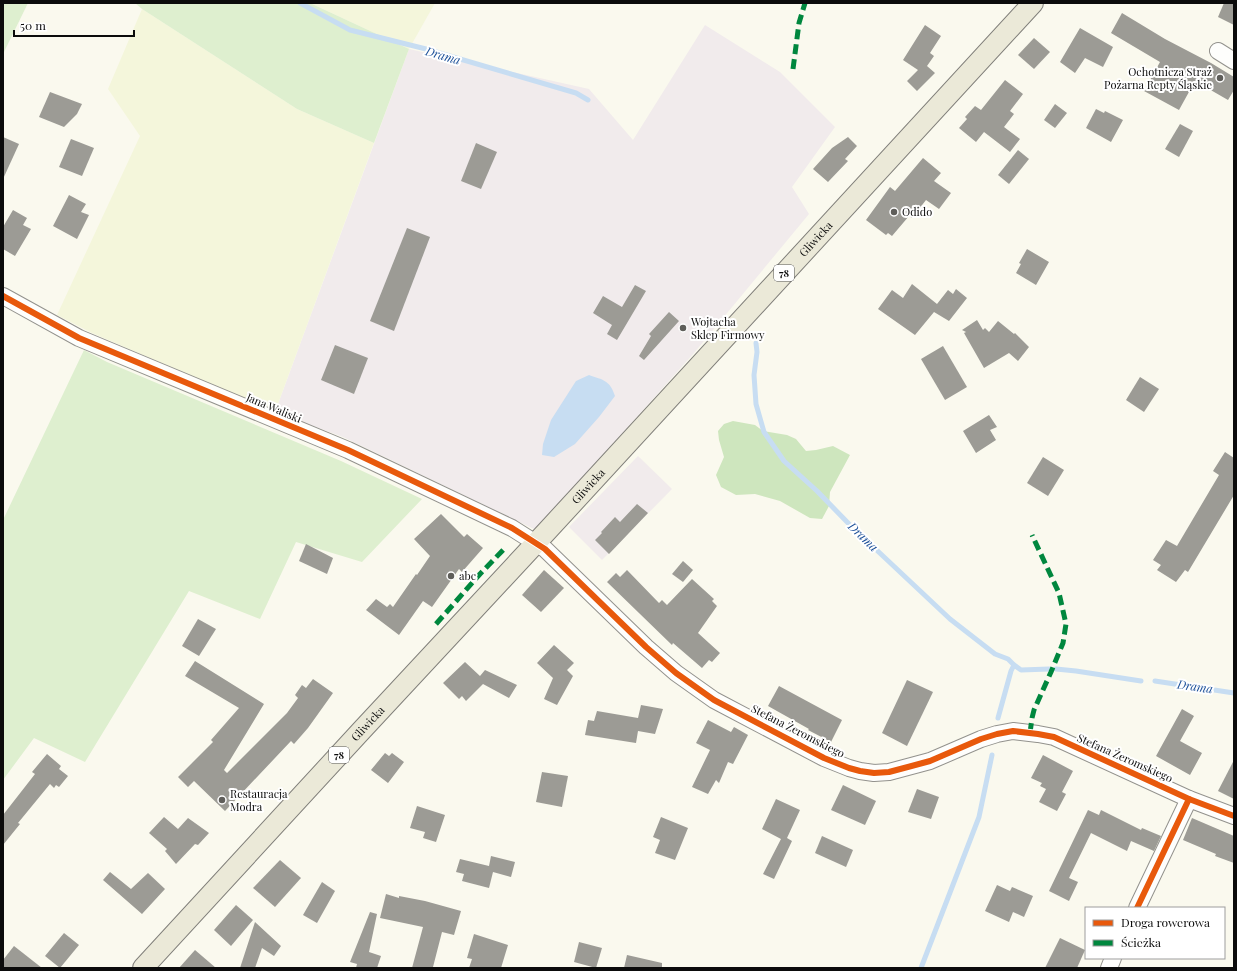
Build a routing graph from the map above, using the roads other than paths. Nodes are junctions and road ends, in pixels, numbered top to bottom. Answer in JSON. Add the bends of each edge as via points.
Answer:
{"nodes":[{"id":1,"x":1033,"y":3,"type":"edge"},
{"id":2,"x":1218,"y":51,"type":"dead end"},
{"id":3,"x":1234,"y":61,"type":"edge"},
{"id":4,"x":3,"y":296,"type":"edge"},
{"id":5,"x":536,"y":543,"type":"junction"},
{"id":6,"x":1189,"y":799,"type":"junction"},
{"id":7,"x":1234,"y":816,"type":"edge"},
{"id":8,"x":1137,"y":907,"type":"edge"},
{"id":9,"x":143,"y":968,"type":"edge"}],
"edges":[{"from":1,"to":5,"type":"main road","name":"Gliwicka","number":"78"},
{"from":2,"to":3,"type":"street"},
{"from":4,"to":5,"type":"street","name":"Jana Waliski","via":[[79,338],[348,450],[512,528]]},
{"from":5,"to":6,"type":"street","name":"Stefana Żeromskiego","via":[[676,674],[714,700],[824,758],[849,768],[874,772],[902,770],[981,739],[1013,731],[1054,737]]},
{"from":5,"to":9,"type":"main road","name":"Gliwicka","number":"78"},
{"from":6,"to":7,"type":"street","name":"Stefana Żeromskiego"},
{"from":6,"to":8,"type":"street"}]}
